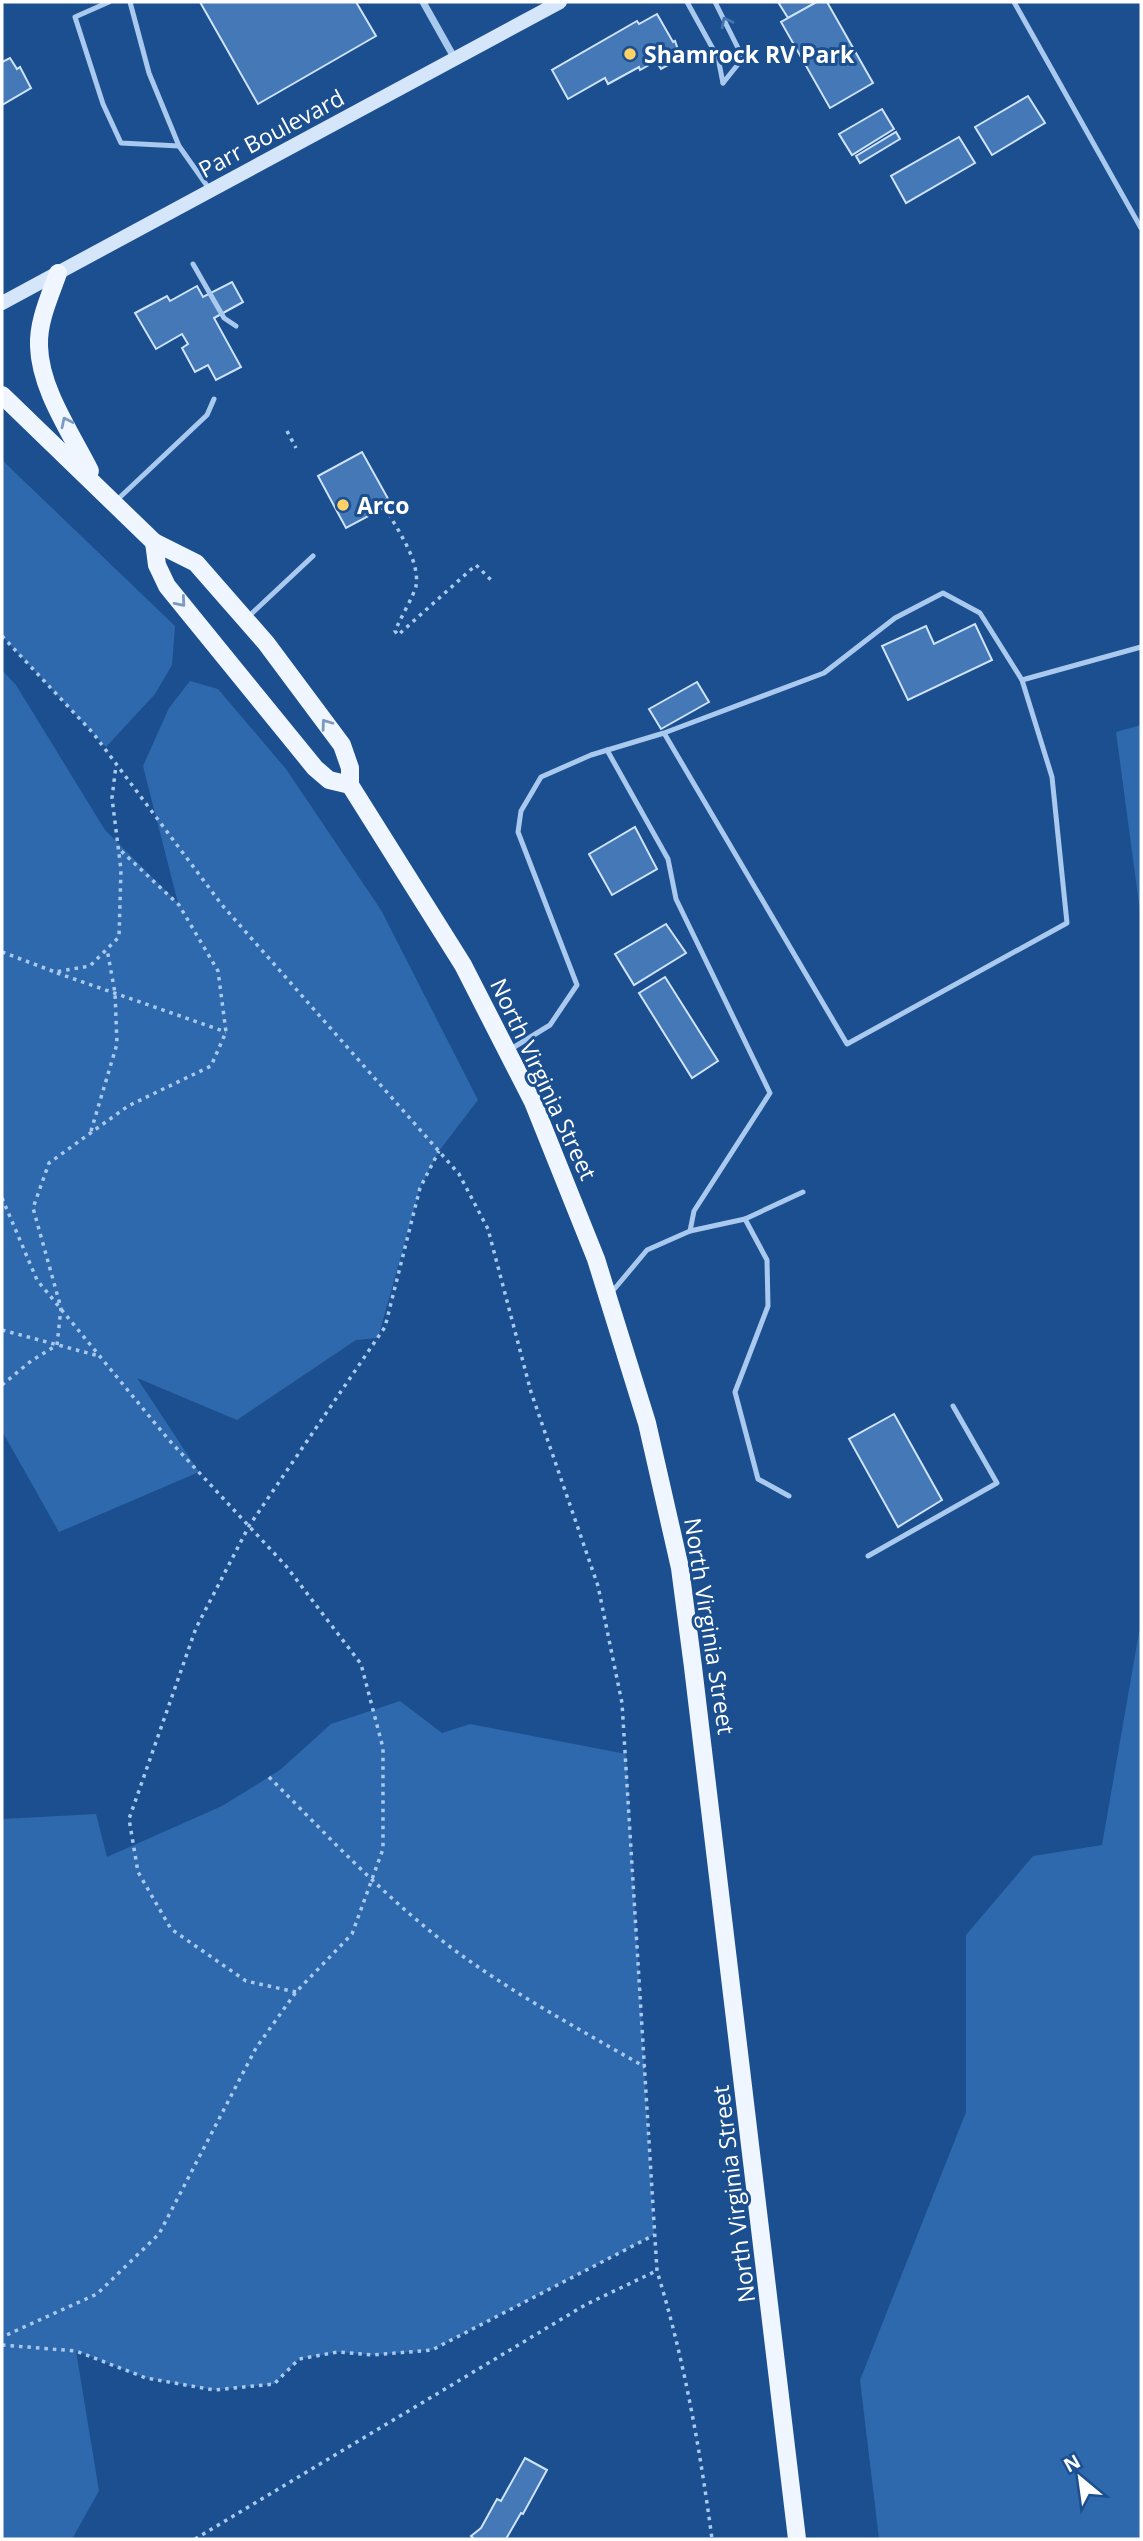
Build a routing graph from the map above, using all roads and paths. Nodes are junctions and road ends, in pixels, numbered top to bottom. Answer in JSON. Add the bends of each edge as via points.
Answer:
{"nodes":[{"id":1,"x":109,"y":2,"type":"edge"},
{"id":2,"x":130,"y":2,"type":"edge"},
{"id":3,"x":423,"y":2,"type":"edge"},
{"id":4,"x":560,"y":2,"type":"edge"},
{"id":5,"x":687,"y":2,"type":"edge"},
{"id":6,"x":715,"y":2,"type":"edge"},
{"id":7,"x":1014,"y":2,"type":"edge"},
{"id":8,"x":455,"y":60,"type":"junction"},
{"id":9,"x":179,"y":146,"type":"junction"},
{"id":10,"x":210,"y":191,"type":"junction"},
{"id":11,"x":1141,"y":228,"type":"edge"},
{"id":12,"x":193,"y":264,"type":"dead end"},
{"id":13,"x":58,"y":273,"type":"junction"},
{"id":14,"x":2,"y":303,"type":"edge"},
{"id":15,"x":236,"y":326,"type":"dead end"},
{"id":16,"x":2,"y":395,"type":"edge"},
{"id":17,"x":214,"y":398,"type":"dead end"},
{"id":18,"x":287,"y":430,"type":"dead end"},
{"id":19,"x":296,"y":448,"type":"dead end"},
{"id":20,"x":96,"y":484,"type":"junction"},
{"id":21,"x":115,"y":503,"type":"junction"},
{"id":22,"x":389,"y":514,"type":"dead end"},
{"id":23,"x":154,"y":542,"type":"junction"},
{"id":24,"x":313,"y":555,"type":"dead end"},
{"id":25,"x":491,"y":580,"type":"dead end"},
{"id":26,"x":245,"y":619,"type":"junction"},
{"id":27,"x":2,"y":636,"type":"edge"},
{"id":28,"x":1141,"y":648,"type":"edge"},
{"id":29,"x":1022,"y":680,"type":"junction"},
{"id":30,"x":664,"y":733,"type":"junction"},
{"id":31,"x":607,"y":750,"type":"junction"},
{"id":32,"x":117,"y":765,"type":"junction"},
{"id":33,"x":350,"y":785,"type":"junction"},
{"id":34,"x":118,"y":848,"type":"junction"},
{"id":35,"x":107,"y":949,"type":"junction"},
{"id":36,"x":2,"y":952,"type":"edge"},
{"id":37,"x":55,"y":972,"type":"junction"},
{"id":38,"x":115,"y":993,"type":"junction"},
{"id":39,"x":226,"y":1032,"type":"junction"},
{"id":40,"x":508,"y":1051,"type":"junction"},
{"id":41,"x":90,"y":1133,"type":"junction"},
{"id":42,"x":439,"y":1151,"type":"junction"},
{"id":43,"x":803,"y":1192,"type":"dead end"},
{"id":44,"x":2,"y":1198,"type":"edge"},
{"id":45,"x":746,"y":1219,"type":"junction"},
{"id":46,"x":690,"y":1231,"type":"junction"},
{"id":47,"x":609,"y":1295,"type":"junction"},
{"id":48,"x":61,"y":1308,"type":"junction"},
{"id":49,"x":2,"y":1330,"type":"edge"},
{"id":50,"x":57,"y":1345,"type":"junction"},
{"id":51,"x":101,"y":1357,"type":"junction"},
{"id":52,"x":2,"y":1385,"type":"edge"},
{"id":53,"x":953,"y":1406,"type":"dead end"},
{"id":54,"x":789,"y":1496,"type":"dead end"},
{"id":55,"x":249,"y":1526,"type":"junction"},
{"id":56,"x":868,"y":1556,"type":"dead end"},
{"id":57,"x":269,"y":1777,"type":"dead end"},
{"id":58,"x":372,"y":1879,"type":"junction"},
{"id":59,"x":296,"y":1992,"type":"junction"},
{"id":60,"x":645,"y":2067,"type":"junction"},
{"id":61,"x":654,"y":2235,"type":"junction"},
{"id":62,"x":657,"y":2271,"type":"junction"},
{"id":63,"x":2,"y":2337,"type":"edge"},
{"id":64,"x":2,"y":2345,"type":"edge"},
{"id":65,"x":195,"y":2539,"type":"edge"},
{"id":66,"x":712,"y":2539,"type":"edge"},
{"id":67,"x":797,"y":2539,"type":"edge"}],
"edges":[{"from":1,"to":9,"type":"lane","via":[[75,18],[121,143]]},
{"from":2,"to":9,"type":"lane","via":[[149,73]]},
{"from":3,"to":8,"type":"street"},
{"from":4,"to":8,"type":"main road","name":"Parr Boulevard"},
{"from":5,"to":6,"type":"lane","one_way":true,"via":[[718,58],[723,83],[743,58]]},
{"from":7,"to":11,"type":"lane"},
{"from":8,"to":10,"type":"main road","name":"Parr Boulevard"},
{"from":9,"to":10,"type":"lane"},
{"from":10,"to":13,"type":"main road","name":"Parr Boulevard"},
{"from":12,"to":15,"type":"lane","via":[[224,318]]},
{"from":13,"to":14,"type":"main road","name":"Parr Boulevard"},
{"from":20,"to":13,"type":"main road","one_way":true,"via":[[41,365],[41,322]]},
{"from":16,"to":20,"type":"main road","name":"North Virginia Street"},
{"from":17,"to":21,"type":"lane","via":[[207,415]]},
{"from":18,"to":19,"type":"path"},
{"from":20,"to":21,"type":"main road","name":"North Virginia Street"},
{"from":21,"to":23,"type":"main road","name":"North Virginia Street"},
{"from":22,"to":25,"type":"path","via":[[406,544],[416,587],[395,631],[398,635],[476,565]]},
{"from":23,"to":26,"type":"main road","name":"North Virginia Street","via":[[196,563]]},
{"from":23,"to":33,"type":"main road","one_way":true,"via":[[157,565],[167,586],[315,768],[329,780]]},
{"from":24,"to":26,"type":"lane"},
{"from":33,"to":26,"type":"main road","name":"North Virginia Street","one_way":true,"via":[[342,745]]},
{"from":27,"to":32,"type":"path"},
{"from":28,"to":29,"type":"lane"},
{"from":29,"to":30,"type":"lane","via":[[980,613],[943,593],[895,618],[824,673]]},
{"from":29,"to":30,"type":"lane","via":[[1052,777],[1067,923],[847,1044]]},
{"from":30,"to":31,"type":"lane"},
{"from":31,"to":40,"type":"lane","via":[[541,777],[521,811],[518,832],[577,985],[550,1025]]},
{"from":31,"to":46,"type":"lane","via":[[668,859],[676,899],[770,1093],[694,1211]]},
{"from":32,"to":34,"type":"path","via":[[112,798]]},
{"from":32,"to":42,"type":"path","via":[[222,905]]},
{"from":33,"to":40,"type":"main road","name":"North Virginia Street","via":[[421,894]]},
{"from":34,"to":35,"type":"path","via":[[119,937]]},
{"from":34,"to":39,"type":"path","via":[[179,905],[218,971]]},
{"from":35,"to":37,"type":"path","via":[[89,966]]},
{"from":35,"to":38,"type":"path"},
{"from":36,"to":37,"type":"path"},
{"from":37,"to":38,"type":"path"},
{"from":38,"to":39,"type":"path"},
{"from":38,"to":41,"type":"path","via":[[117,1044]]},
{"from":39,"to":41,"type":"path","via":[[211,1066],[128,1106]]},
{"from":40,"to":47,"type":"main road","name":"North Virginia Street","via":[[564,1175]]},
{"from":41,"to":48,"type":"path","via":[[49,1163],[33,1208]]},
{"from":42,"to":55,"type":"path","via":[[419,1188],[385,1327]]},
{"from":42,"to":60,"type":"path","via":[[460,1174],[488,1229],[531,1392],[598,1586],[622,1703]]},
{"from":43,"to":45,"type":"lane"},
{"from":44,"to":48,"type":"path","via":[[37,1280]]},
{"from":45,"to":46,"type":"lane"},
{"from":45,"to":54,"type":"lane","via":[[767,1260],[768,1306],[735,1392],[758,1479]]},
{"from":46,"to":47,"type":"lane","via":[[648,1250]]},
{"from":47,"to":67,"type":"main road","name":"North Virginia Street","via":[[647,1423],[680,1568]]},
{"from":48,"to":50,"type":"path"},
{"from":48,"to":51,"type":"path"},
{"from":49,"to":50,"type":"path"},
{"from":50,"to":51,"type":"path"},
{"from":50,"to":52,"type":"path"},
{"from":51,"to":55,"type":"path","via":[[168,1439]]},
{"from":53,"to":56,"type":"lane","via":[[997,1483]]},
{"from":55,"to":58,"type":"path","via":[[286,1566],[360,1664],[383,1748],[383,1849]]},
{"from":55,"to":59,"type":"path","via":[[196,1628],[129,1819],[138,1872],[172,1929],[246,1981]]},
{"from":57,"to":58,"type":"path"},
{"from":58,"to":59,"type":"path","via":[[352,1934]]},
{"from":58,"to":60,"type":"path","via":[[457,1952]]},
{"from":59,"to":63,"type":"path","via":[[256,2048],[159,2234],[97,2294]]},
{"from":60,"to":61,"type":"path"},
{"from":61,"to":62,"type":"path"},
{"from":61,"to":64,"type":"path","via":[[432,2350],[373,2355],[338,2352],[299,2359],[274,2384],[214,2390],[146,2378],[76,2351]]},
{"from":62,"to":65,"type":"path","via":[[585,2305]]},
{"from":62,"to":66,"type":"path","via":[[702,2467]]}]}
